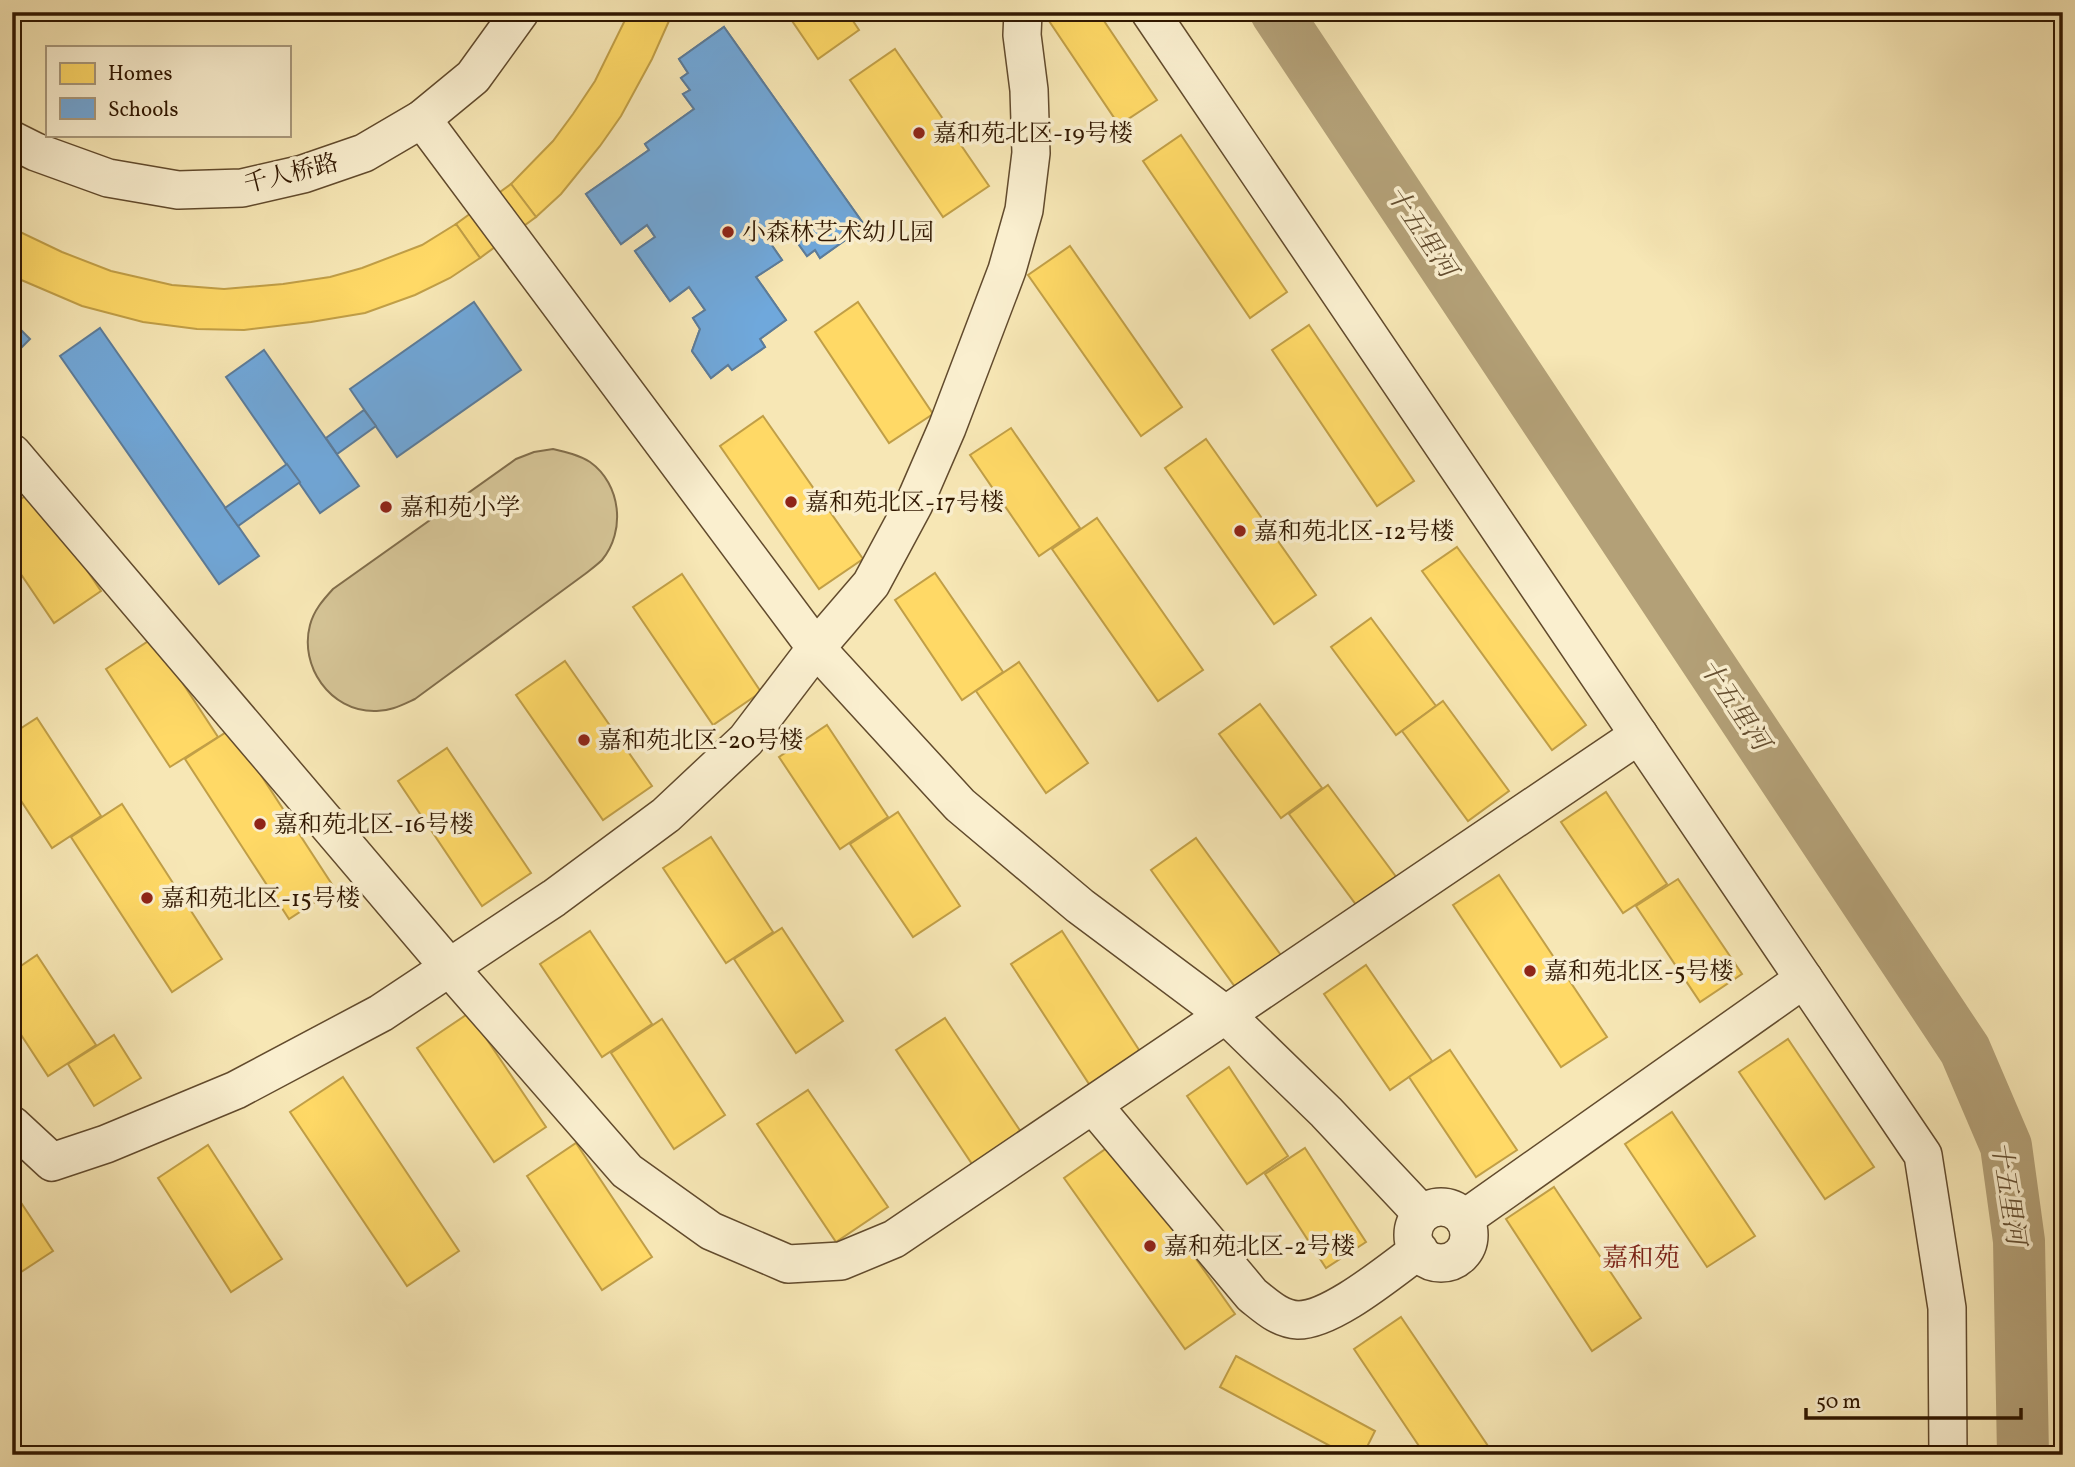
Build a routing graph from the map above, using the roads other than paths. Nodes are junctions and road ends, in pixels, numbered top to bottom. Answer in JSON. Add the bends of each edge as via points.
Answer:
{"nodes":[{"id":1,"x":520,"y":12,"type":"edge"},
{"id":2,"x":1023,"y":12,"type":"edge"},
{"id":3,"x":1150,"y":12,"type":"edge"},
{"id":4,"x":422,"y":119,"type":"junction"},
{"id":5,"x":12,"y":140,"type":"edge"},
{"id":6,"x":12,"y":453,"type":"edge"},
{"id":7,"x":816,"y":648,"type":"junction"},
{"id":8,"x":1639,"y":735,"type":"junction"},
{"id":9,"x":449,"y":967,"type":"junction"},
{"id":10,"x":1804,"y":979,"type":"junction"},
{"id":11,"x":1226,"y":1014,"type":"junction"},
{"id":12,"x":1093,"y":1105,"type":"junction"},
{"id":13,"x":12,"y":1125,"type":"edge"},
{"id":14,"x":1422,"y":1214,"type":"junction"},
{"id":15,"x":1464,"y":1219,"type":"junction"},
{"id":16,"x":1419,"y":1250,"type":"junction"},
{"id":17,"x":1948,"y":1455,"type":"edge"}],
"edges":[{"from":1,"to":4,"type":"street","name":"千人桥路","via":[[473,77]]},
{"from":2,"to":7,"type":"street","via":[[1031,153],[1024,210],[1007,270],[914,504],[871,584]]},
{"from":3,"to":8,"type":"street"},
{"from":4,"to":5,"type":"street","name":"千人桥路","via":[[364,153],[242,188],[178,191],[108,178]]},
{"from":4,"to":7,"type":"street"},
{"from":6,"to":9,"type":"street"},
{"from":7,"to":9,"type":"street","via":[[746,740],[666,815],[554,898]]},
{"from":7,"to":11,"type":"street","via":[[960,805],[1080,906]]},
{"from":8,"to":10,"type":"street"},
{"from":8,"to":11,"type":"street"},
{"from":9,"to":12,"type":"street","via":[[627,1171],[711,1231],[788,1264],[841,1261],[894,1239]]},
{"from":9,"to":13,"type":"street","via":[[381,1013],[236,1090],[106,1144],[52,1162]]},
{"from":10,"to":15,"type":"street"},
{"from":10,"to":17,"type":"street","via":[[1923,1155],[1947,1308]]},
{"from":11,"to":12,"type":"street"},
{"from":11,"to":14,"type":"street"},
{"from":12,"to":16,"type":"street","via":[[1252,1295],[1276,1314],[1297,1320],[1320,1317]]},
{"from":14,"to":15,"type":"street","via":[[1448,1208]]},
{"from":14,"to":16,"type":"street","via":[[1413,1238]]},
{"from":15,"to":16,"type":"street","via":[[1468,1244],[1456,1258],[1438,1263]]}]}
